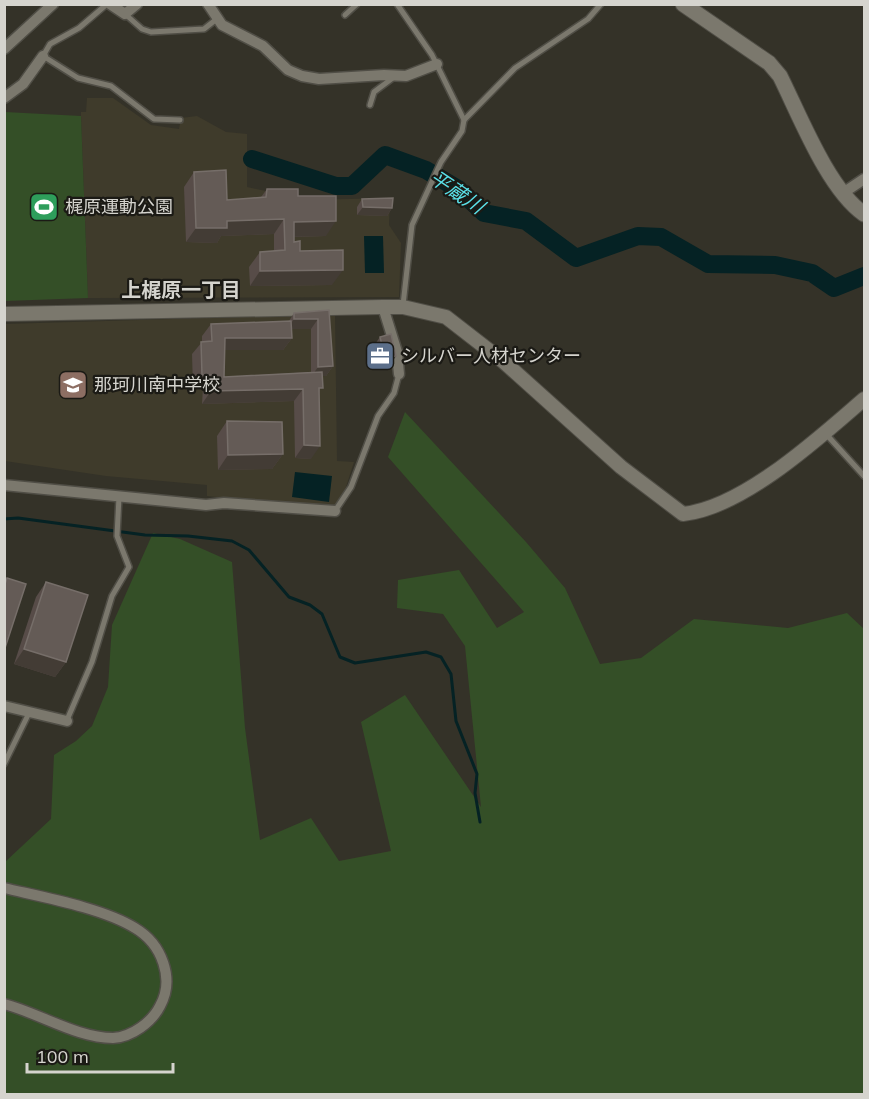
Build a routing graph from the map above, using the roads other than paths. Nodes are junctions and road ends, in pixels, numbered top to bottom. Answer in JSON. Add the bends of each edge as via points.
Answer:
{"nodes":[{"id":1,"x":53,"y":4,"type":"edge"},
{"id":2,"x":109,"y":4,"type":"edge"},
{"id":3,"x":137,"y":4,"type":"edge"},
{"id":4,"x":208,"y":4,"type":"edge"},
{"id":5,"x":357,"y":4,"type":"edge"},
{"id":6,"x":397,"y":4,"type":"edge"},
{"id":7,"x":601,"y":4,"type":"edge"},
{"id":8,"x":683,"y":4,"type":"edge"},
{"id":9,"x":125,"y":14,"type":"junction"},
{"id":10,"x":345,"y":15,"type":"dead end"},
{"id":11,"x":218,"y":18,"type":"junction"},
{"id":12,"x":4,"y":49,"type":"edge"},
{"id":13,"x":43,"y":56,"type":"junction"},
{"id":14,"x":437,"y":64,"type":"junction"},
{"id":15,"x":398,"y":75,"type":"junction"},
{"id":16,"x":4,"y":99,"type":"edge"},
{"id":17,"x":370,"y":105,"type":"dead end"},
{"id":18,"x":180,"y":120,"type":"dead end"},
{"id":19,"x":464,"y":120,"type":"junction"},
{"id":20,"x":864,"y":178,"type":"edge"},
{"id":21,"x":843,"y":194,"type":"junction"},
{"id":22,"x":864,"y":214,"type":"edge"},
{"id":23,"x":383,"y":306,"type":"junction"},
{"id":24,"x":403,"y":307,"type":"junction"},
{"id":25,"x":4,"y":314,"type":"edge"},
{"id":26,"x":399,"y":374,"type":"joint"},
{"id":27,"x":864,"y":399,"type":"edge"},
{"id":28,"x":826,"y":434,"type":"junction"},
{"id":29,"x":864,"y":476,"type":"edge"},
{"id":30,"x":4,"y":485,"type":"edge"},
{"id":31,"x":119,"y":497,"type":"junction"},
{"id":32,"x":335,"y":511,"type":"joint"},
{"id":33,"x":4,"y":706,"type":"edge"},
{"id":34,"x":30,"y":711,"type":"junction"},
{"id":35,"x":67,"y":721,"type":"joint"},
{"id":36,"x":4,"y":764,"type":"edge"},
{"id":37,"x":4,"y":888,"type":"edge"},
{"id":38,"x":4,"y":1004,"type":"edge"}],
"edges":[{"from":1,"to":12,"type":"street"},
{"from":2,"to":9,"type":"street"},
{"from":2,"to":13,"type":"lane","via":[[80,28],[50,44]]},
{"from":3,"to":9,"type":"street"},
{"from":4,"to":11,"type":"street"},
{"from":5,"to":10,"type":"lane"},
{"from":6,"to":14,"type":"lane"},
{"from":7,"to":19,"type":"lane","via":[[588,20],[515,68]]},
{"from":8,"to":21,"type":"main road","via":[[769,63],[780,76]]},
{"from":9,"to":11,"type":"lane","via":[[151,32],[204,28]]},
{"from":11,"to":15,"type":"street","via":[[222,25],[263,46],[288,70],[302,76],[319,79]]},
{"from":13,"to":16,"type":"street","via":[[23,84]]},
{"from":13,"to":18,"type":"lane","via":[[78,78],[111,87],[154,119]]},
{"from":14,"to":15,"type":"street","via":[[418,74]]},
{"from":14,"to":19,"type":"lane"},
{"from":15,"to":17,"type":"lane","via":[[374,92]]},
{"from":19,"to":24,"type":"lane","via":[[462,131],[441,162],[412,225]]},
{"from":20,"to":21,"type":"street"},
{"from":21,"to":22,"type":"main road"},
{"from":23,"to":24,"type":"street"},
{"from":23,"to":25,"type":"street"},
{"from":23,"to":26,"type":"street","via":[[398,352]]},
{"from":24,"to":28,"type":"street","via":[[446,317],[504,362],[621,467],[683,514],[701,512],[742,493]]},
{"from":26,"to":32,"type":"lane","via":[[351,487]]},
{"from":27,"to":28,"type":"street"},
{"from":28,"to":29,"type":"lane"},
{"from":30,"to":31,"type":"street"},
{"from":31,"to":32,"type":"street"},
{"from":31,"to":35,"type":"lane","via":[[117,536],[129,567],[112,596],[92,662]]},
{"from":33,"to":34,"type":"street"},
{"from":34,"to":35,"type":"street"},
{"from":34,"to":36,"type":"lane"},
{"from":37,"to":38,"type":"street","via":[[102,914],[136,928],[157,949],[168,984],[154,1018],[114,1038]]}]}
